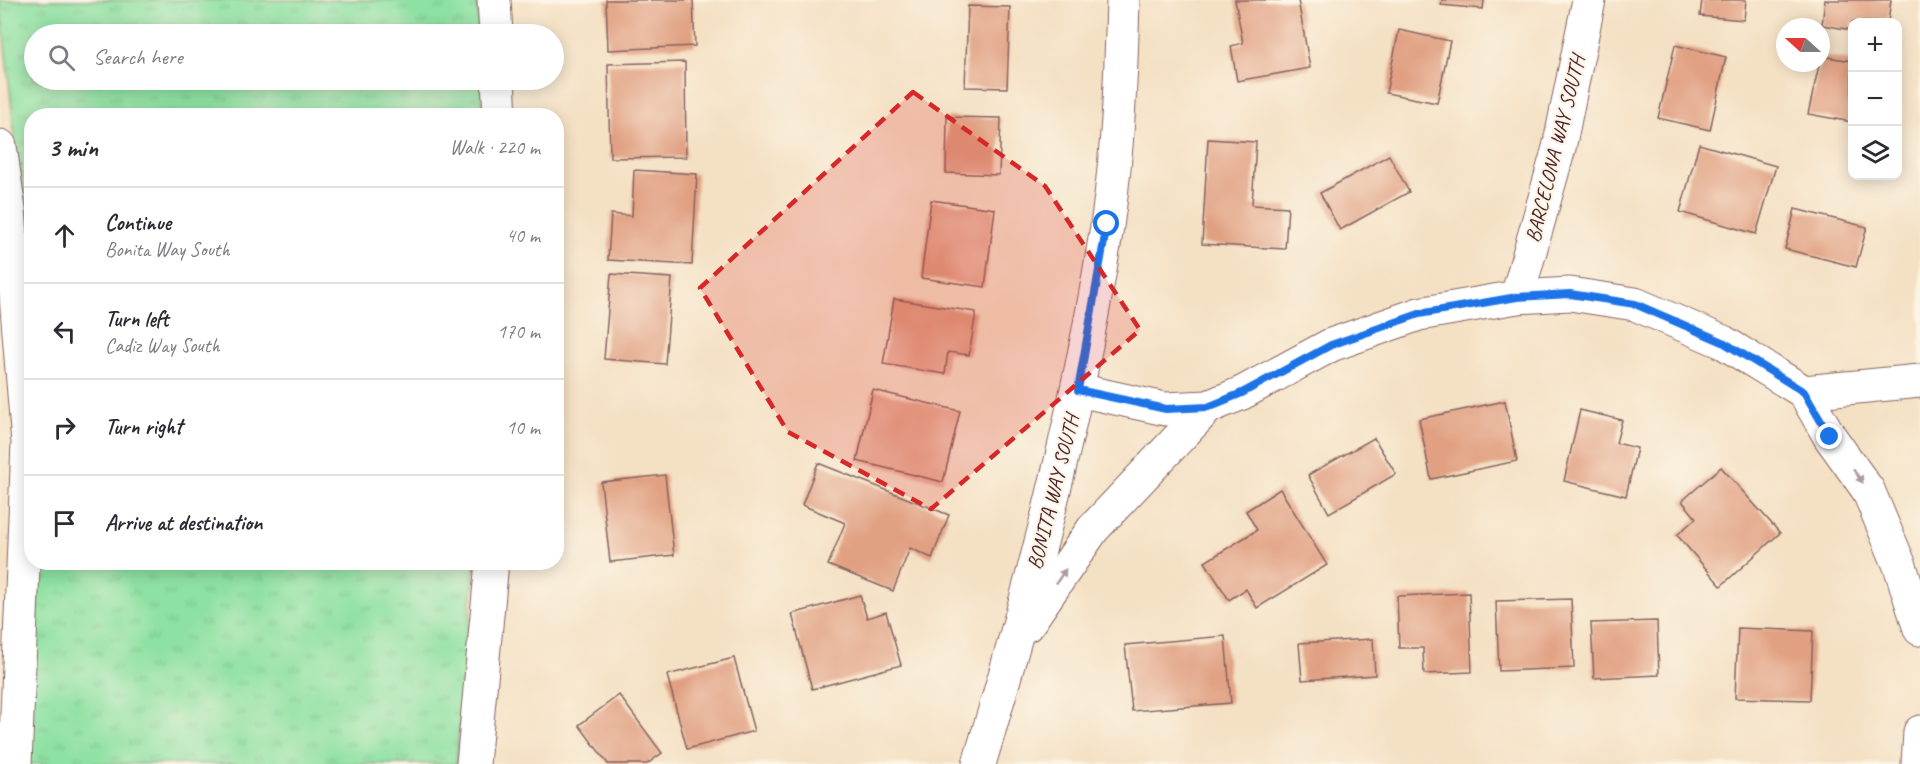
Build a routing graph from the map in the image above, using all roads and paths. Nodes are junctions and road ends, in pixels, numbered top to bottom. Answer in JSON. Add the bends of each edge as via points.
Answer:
{"nodes":[{"id":1,"x":494,"y":0,"type":"edge"},
{"id":2,"x":1123,"y":0,"type":"edge"},
{"id":3,"x":1588,"y":0,"type":"edge"},
{"id":4,"x":495,"y":24,"type":"edge"},
{"id":5,"x":499,"y":90,"type":"edge"},
{"id":6,"x":500,"y":108,"type":"edge"},
{"id":7,"x":0,"y":146,"type":"edge"},
{"id":8,"x":1517,"y":297,"type":"junction"},
{"id":9,"x":1920,"y":381,"type":"edge"},
{"id":10,"x":1078,"y":390,"type":"junction"},
{"id":11,"x":1804,"y":392,"type":"junction"},
{"id":12,"x":24,"y":394,"type":"edge"},
{"id":13,"x":1208,"y":407,"type":"junction"},
{"id":14,"x":24,"y":542,"type":"edge"},
{"id":15,"x":491,"y":570,"type":"edge"},
{"id":16,"x":1920,"y":629,"type":"edge"},
{"id":17,"x":1016,"y":642,"type":"junction"},
{"id":18,"x":1920,"y":732,"type":"edge"},
{"id":19,"x":15,"y":764,"type":"edge"},
{"id":20,"x":473,"y":764,"type":"edge"},
{"id":21,"x":980,"y":764,"type":"edge"},
{"id":22,"x":1918,"y":764,"type":"edge"}],
"edges":[{"from":1,"to":4,"type":"street"},
{"from":2,"to":10,"type":"street","name":"BONITA WAY SOUTH","via":[[1107,224]]},
{"from":3,"to":8,"type":"street","name":"BARCELONA WAY SOUTH","via":[[1559,148]]},
{"from":5,"to":6,"type":"street"},
{"from":7,"to":12,"type":"street"},
{"from":8,"to":11,"type":"street","via":[[1570,294],[1635,304],[1723,342]]},
{"from":8,"to":13,"type":"street","via":[[1419,314],[1375,329],[1331,345]]},
{"from":9,"to":11,"type":"street"},
{"from":10,"to":13,"type":"street","via":[[1166,409]]},
{"from":10,"to":17,"type":"street","name":"BONITA WAY SOUTH"},
{"from":11,"to":16,"type":"street","one_way":true,"via":[[1868,490],[1900,566]]},
{"from":17,"to":13,"type":"street","one_way":true,"via":[[1093,530]]},
{"from":14,"to":19,"type":"street"},
{"from":15,"to":20,"type":"street"},
{"from":17,"to":21,"type":"street","name":"BONITA WAY SOUTH"},
{"from":18,"to":22,"type":"street"}]}
